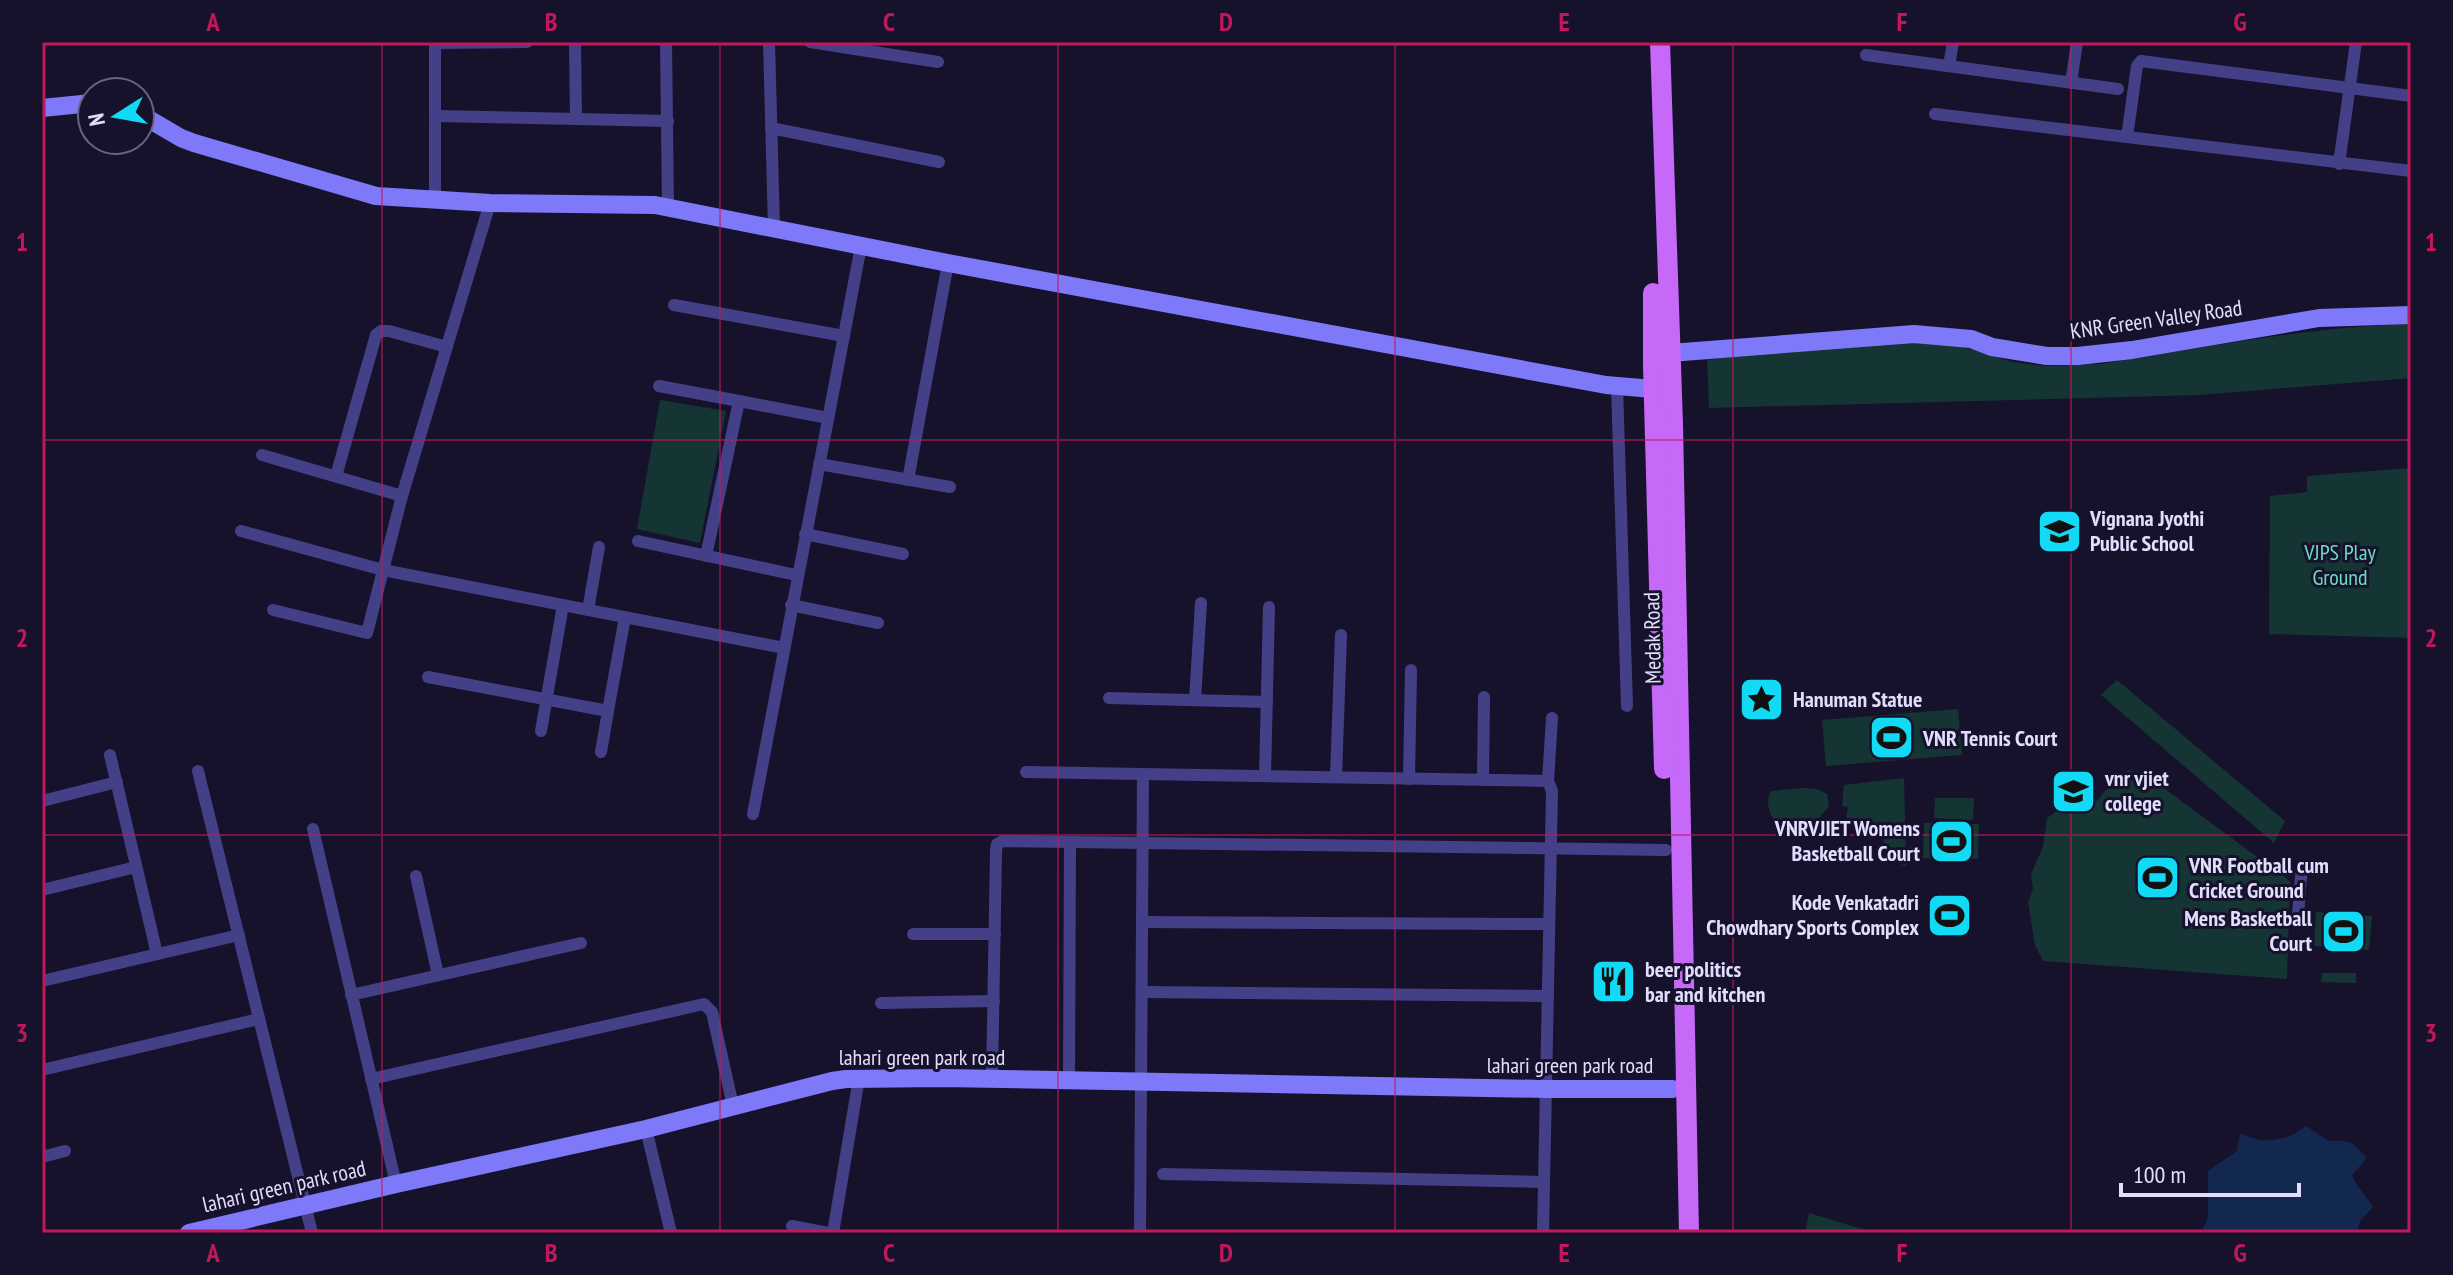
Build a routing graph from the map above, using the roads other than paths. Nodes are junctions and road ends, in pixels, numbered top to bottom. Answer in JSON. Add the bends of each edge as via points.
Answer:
{"nodes":[{"id":1,"x":435,"y":42,"type":"edge"},
{"id":2,"x":504,"y":42,"type":"edge"},
{"id":3,"x":527,"y":42,"type":"edge"},
{"id":4,"x":575,"y":42,"type":"edge"},
{"id":5,"x":666,"y":42,"type":"edge"},
{"id":6,"x":769,"y":42,"type":"edge"},
{"id":7,"x":810,"y":42,"type":"edge"},
{"id":8,"x":1646,"y":42,"type":"edge"},
{"id":9,"x":1660,"y":42,"type":"edge"},
{"id":10,"x":1953,"y":42,"type":"edge"},
{"id":11,"x":2077,"y":42,"type":"edge"},
{"id":12,"x":2356,"y":42,"type":"edge"},
{"id":13,"x":1866,"y":55,"type":"dead end"},
{"id":14,"x":938,"y":62,"type":"dead end"},
{"id":15,"x":1949,"y":66,"type":"junction"},
{"id":16,"x":2071,"y":83,"type":"junction"},
{"id":17,"x":2350,"y":87,"type":"junction"},
{"id":18,"x":2118,"y":89,"type":"dead end"},
{"id":19,"x":2411,"y":96,"type":"edge"},
{"id":20,"x":76,"y":105,"type":"edge"},
{"id":21,"x":42,"y":108,"type":"edge"},
{"id":22,"x":1935,"y":114,"type":"dead end"},
{"id":23,"x":435,"y":116,"type":"junction"},
{"id":24,"x":576,"y":119,"type":"junction"},
{"id":25,"x":1655,"y":119,"type":"junction"},
{"id":26,"x":668,"y":121,"type":"junction"},
{"id":27,"x":156,"y":123,"type":"edge"},
{"id":28,"x":771,"y":128,"type":"junction"},
{"id":29,"x":2127,"y":137,"type":"junction"},
{"id":30,"x":939,"y":162,"type":"dead end"},
{"id":31,"x":2339,"y":164,"type":"junction"},
{"id":32,"x":2411,"y":171,"type":"edge"},
{"id":33,"x":435,"y":200,"type":"junction"},
{"id":34,"x":490,"y":203,"type":"junction"},
{"id":35,"x":668,"y":208,"type":"junction"},
{"id":36,"x":774,"y":228,"type":"junction"},
{"id":37,"x":861,"y":246,"type":"junction"},
{"id":38,"x":948,"y":263,"type":"junction"},
{"id":39,"x":674,"y":305,"type":"dead end"},
{"id":40,"x":2411,"y":315,"type":"edge"},
{"id":41,"x":844,"y":336,"type":"junction"},
{"id":42,"x":447,"y":347,"type":"junction"},
{"id":43,"x":1670,"y":353,"type":"junction"},
{"id":44,"x":659,"y":386,"type":"dead end"},
{"id":45,"x":1617,"y":386,"type":"junction"},
{"id":46,"x":1653,"y":389,"type":"junction"},
{"id":47,"x":739,"y":401,"type":"junction"},
{"id":48,"x":828,"y":418,"type":"junction"},
{"id":49,"x":262,"y":455,"type":"dead end"},
{"id":50,"x":819,"y":464,"type":"junction"},
{"id":51,"x":336,"y":476,"type":"junction"},
{"id":52,"x":908,"y":480,"type":"junction"},
{"id":53,"x":950,"y":487,"type":"dead end"},
{"id":54,"x":402,"y":496,"type":"junction"},
{"id":55,"x":241,"y":531,"type":"dead end"},
{"id":56,"x":805,"y":534,"type":"junction"},
{"id":57,"x":638,"y":541,"type":"dead end"},
{"id":58,"x":599,"y":547,"type":"dead end"},
{"id":59,"x":903,"y":554,"type":"dead end"},
{"id":60,"x":706,"y":556,"type":"junction"},
{"id":61,"x":383,"y":570,"type":"junction"},
{"id":62,"x":796,"y":575,"type":"junction"},
{"id":63,"x":1201,"y":603,"type":"dead end"},
{"id":64,"x":563,"y":605,"type":"junction"},
{"id":65,"x":791,"y":605,"type":"junction"},
{"id":66,"x":1269,"y":607,"type":"dead end"},
{"id":67,"x":273,"y":610,"type":"dead end"},
{"id":68,"x":588,"y":610,"type":"junction"},
{"id":69,"x":625,"y":617,"type":"junction"},
{"id":70,"x":878,"y":623,"type":"dead end"},
{"id":71,"x":1341,"y":635,"type":"dead end"},
{"id":72,"x":784,"y":648,"type":"junction"},
{"id":73,"x":1411,"y":670,"type":"dead end"},
{"id":74,"x":428,"y":677,"type":"dead end"},
{"id":75,"x":1484,"y":697,"type":"dead end"},
{"id":76,"x":1109,"y":698,"type":"dead end"},
{"id":77,"x":546,"y":699,"type":"junction"},
{"id":78,"x":1195,"y":700,"type":"junction"},
{"id":79,"x":1267,"y":702,"type":"junction"},
{"id":80,"x":1627,"y":706,"type":"dead end"},
{"id":81,"x":608,"y":711,"type":"junction"},
{"id":82,"x":1552,"y":718,"type":"dead end"},
{"id":83,"x":541,"y":731,"type":"dead end"},
{"id":84,"x":601,"y":752,"type":"dead end"},
{"id":85,"x":110,"y":755,"type":"dead end"},
{"id":86,"x":198,"y":771,"type":"dead end"},
{"id":87,"x":1026,"y":772,"type":"dead end"},
{"id":88,"x":1143,"y":774,"type":"junction"},
{"id":89,"x":1265,"y":776,"type":"junction"},
{"id":90,"x":1336,"y":777,"type":"junction"},
{"id":91,"x":1409,"y":779,"type":"junction"},
{"id":92,"x":1483,"y":780,"type":"junction"},
{"id":93,"x":1548,"y":781,"type":"junction"},
{"id":94,"x":117,"y":782,"type":"junction"},
{"id":95,"x":42,"y":801,"type":"edge"},
{"id":96,"x":753,"y":814,"type":"dead end"},
{"id":97,"x":313,"y":829,"type":"dead end"},
{"id":98,"x":1070,"y":842,"type":"junction"},
{"id":99,"x":1143,"y":843,"type":"junction"},
{"id":100,"x":1551,"y":849,"type":"junction"},
{"id":101,"x":1666,"y":850,"type":"junction"},
{"id":102,"x":2302,"y":866,"type":"dead end"},
{"id":103,"x":136,"y":867,"type":"junction"},
{"id":104,"x":416,"y":876,"type":"dead end"},
{"id":105,"x":42,"y":890,"type":"edge"},
{"id":106,"x":2298,"y":914,"type":"dead end"},
{"id":107,"x":1142,"y":922,"type":"junction"},
{"id":108,"x":1549,"y":924,"type":"junction"},
{"id":109,"x":913,"y":934,"type":"dead end"},
{"id":110,"x":995,"y":934,"type":"junction"},
{"id":111,"x":239,"y":935,"type":"junction"},
{"id":112,"x":581,"y":943,"type":"dead end"},
{"id":113,"x":157,"y":954,"type":"junction"},
{"id":114,"x":438,"y":975,"type":"junction"},
{"id":115,"x":42,"y":981,"type":"edge"},
{"id":116,"x":1142,"y":992,"type":"junction"},
{"id":117,"x":351,"y":995,"type":"junction"},
{"id":118,"x":1548,"y":996,"type":"junction"},
{"id":119,"x":994,"y":1001,"type":"junction"},
{"id":120,"x":881,"y":1003,"type":"dead end"},
{"id":121,"x":259,"y":1019,"type":"junction"},
{"id":122,"x":42,"y":1070,"type":"edge"},
{"id":123,"x":859,"y":1078,"type":"junction"},
{"id":124,"x":371,"y":1079,"type":"junction"},
{"id":125,"x":992,"y":1080,"type":"junction"},
{"id":126,"x":1069,"y":1081,"type":"junction"},
{"id":127,"x":1141,"y":1083,"type":"junction"},
{"id":128,"x":1546,"y":1089,"type":"junction"},
{"id":129,"x":1673,"y":1089,"type":"junction"},
{"id":130,"x":733,"y":1106,"type":"junction"},
{"id":131,"x":646,"y":1129,"type":"junction"},
{"id":132,"x":65,"y":1151,"type":"dead end"},
{"id":133,"x":42,"y":1157,"type":"edge"},
{"id":134,"x":1163,"y":1174,"type":"dead end"},
{"id":135,"x":1544,"y":1182,"type":"junction"},
{"id":136,"x":396,"y":1184,"type":"junction"},
{"id":137,"x":305,"y":1206,"type":"junction"},
{"id":138,"x":792,"y":1226,"type":"dead end"},
{"id":139,"x":201,"y":1232,"type":"edge"},
{"id":140,"x":668,"y":1232,"type":"edge"},
{"id":141,"x":312,"y":1233,"type":"edge"},
{"id":142,"x":831,"y":1233,"type":"edge"},
{"id":143,"x":1140,"y":1233,"type":"edge"},
{"id":144,"x":1543,"y":1233,"type":"edge"},
{"id":145,"x":1676,"y":1233,"type":"edge"},
{"id":146,"x":1689,"y":1233,"type":"edge"}],
"edges":[{"from":1,"to":2,"type":"street"},
{"from":1,"to":23,"type":"street"},
{"from":2,"to":3,"type":"street"},
{"from":4,"to":24,"type":"street"},
{"from":5,"to":26,"type":"street"},
{"from":6,"to":28,"type":"street"},
{"from":7,"to":14,"type":"street"},
{"from":8,"to":25,"type":"main road","name":"Medak Road"},
{"from":9,"to":25,"type":"main road","name":"Medak Road"},
{"from":10,"to":15,"type":"street"},
{"from":11,"to":16,"type":"street"},
{"from":12,"to":17,"type":"street"},
{"from":13,"to":15,"type":"street"},
{"from":15,"to":16,"type":"street"},
{"from":16,"to":18,"type":"street"},
{"from":17,"to":19,"type":"street"},
{"from":17,"to":29,"type":"street","via":[[2141,61]]},
{"from":17,"to":31,"type":"street"},
{"from":20,"to":21,"type":"street"},
{"from":22,"to":29,"type":"street"},
{"from":23,"to":24,"type":"street"},
{"from":23,"to":33,"type":"street"},
{"from":24,"to":26,"type":"street"},
{"from":25,"to":43,"type":"main road","name":"Medak Road"},
{"from":25,"to":46,"type":"main road","name":"Medak Road"},
{"from":26,"to":35,"type":"street"},
{"from":27,"to":33,"type":"street","via":[[194,143],[376,196]]},
{"from":28,"to":30,"type":"street"},
{"from":28,"to":36,"type":"street"},
{"from":29,"to":31,"type":"street"},
{"from":31,"to":32,"type":"street"},
{"from":33,"to":34,"type":"street"},
{"from":34,"to":35,"type":"street"},
{"from":34,"to":42,"type":"street"},
{"from":35,"to":36,"type":"street"},
{"from":36,"to":37,"type":"street"},
{"from":37,"to":38,"type":"street"},
{"from":37,"to":41,"type":"street"},
{"from":38,"to":45,"type":"street"},
{"from":38,"to":52,"type":"street"},
{"from":39,"to":41,"type":"street"},
{"from":40,"to":43,"type":"street","name":"KNR Green Valley Road","via":[[2319,318],[2078,356],[2047,356],[1971,339],[1914,334]]},
{"from":41,"to":48,"type":"street"},
{"from":42,"to":51,"type":"street","via":[[389,331],[376,335]]},
{"from":42,"to":54,"type":"street"},
{"from":43,"to":146,"type":"main road","name":"Medak Road"},
{"from":44,"to":47,"type":"street"},
{"from":45,"to":46,"type":"street"},
{"from":45,"to":80,"type":"street"},
{"from":46,"to":101,"type":"main road","name":"Medak Road"},
{"from":47,"to":48,"type":"street"},
{"from":47,"to":60,"type":"street"},
{"from":48,"to":50,"type":"street"},
{"from":49,"to":51,"type":"street"},
{"from":50,"to":52,"type":"street"},
{"from":50,"to":56,"type":"street"},
{"from":51,"to":54,"type":"street"},
{"from":52,"to":53,"type":"street"},
{"from":54,"to":61,"type":"street"},
{"from":55,"to":61,"type":"street"},
{"from":56,"to":59,"type":"street"},
{"from":56,"to":62,"type":"street"},
{"from":57,"to":60,"type":"street"},
{"from":58,"to":68,"type":"street"},
{"from":60,"to":62,"type":"street"},
{"from":61,"to":64,"type":"street"},
{"from":61,"to":67,"type":"street","via":[[367,633]]},
{"from":62,"to":65,"type":"street"},
{"from":63,"to":78,"type":"street"},
{"from":64,"to":68,"type":"street"},
{"from":64,"to":77,"type":"street"},
{"from":65,"to":70,"type":"street"},
{"from":65,"to":72,"type":"street"},
{"from":66,"to":79,"type":"street"},
{"from":68,"to":69,"type":"street"},
{"from":69,"to":72,"type":"street"},
{"from":69,"to":81,"type":"street"},
{"from":71,"to":90,"type":"street"},
{"from":72,"to":96,"type":"street"},
{"from":73,"to":91,"type":"street"},
{"from":74,"to":77,"type":"street"},
{"from":75,"to":92,"type":"street"},
{"from":76,"to":78,"type":"street"},
{"from":77,"to":81,"type":"street"},
{"from":77,"to":83,"type":"street"},
{"from":78,"to":79,"type":"street"},
{"from":79,"to":89,"type":"street"},
{"from":81,"to":84,"type":"street"},
{"from":82,"to":93,"type":"street"},
{"from":85,"to":94,"type":"street"},
{"from":86,"to":111,"type":"street"},
{"from":87,"to":88,"type":"street"},
{"from":88,"to":89,"type":"street"},
{"from":88,"to":99,"type":"street"},
{"from":89,"to":90,"type":"street"},
{"from":90,"to":91,"type":"street"},
{"from":91,"to":92,"type":"street"},
{"from":92,"to":93,"type":"street"},
{"from":93,"to":100,"type":"street"},
{"from":94,"to":95,"type":"street"},
{"from":94,"to":103,"type":"street"},
{"from":97,"to":117,"type":"street"},
{"from":98,"to":99,"type":"street"},
{"from":98,"to":110,"type":"street","via":[[997,844]]},
{"from":98,"to":126,"type":"street"},
{"from":99,"to":100,"type":"street"},
{"from":99,"to":107,"type":"street"},
{"from":100,"to":101,"type":"street"},
{"from":100,"to":108,"type":"street"},
{"from":101,"to":129,"type":"main road","name":"Medak Road"},
{"from":102,"to":106,"type":"street"},
{"from":103,"to":105,"type":"street"},
{"from":103,"to":113,"type":"street"},
{"from":104,"to":114,"type":"street"},
{"from":107,"to":108,"type":"street"},
{"from":107,"to":116,"type":"street"},
{"from":108,"to":118,"type":"street"},
{"from":109,"to":110,"type":"street"},
{"from":110,"to":119,"type":"street"},
{"from":111,"to":113,"type":"street"},
{"from":111,"to":121,"type":"street"},
{"from":112,"to":114,"type":"street"},
{"from":113,"to":115,"type":"street"},
{"from":114,"to":117,"type":"street"},
{"from":116,"to":118,"type":"street"},
{"from":116,"to":127,"type":"street"},
{"from":117,"to":124,"type":"street"},
{"from":118,"to":128,"type":"street"},
{"from":119,"to":120,"type":"street"},
{"from":119,"to":125,"type":"street"},
{"from":121,"to":122,"type":"street"},
{"from":121,"to":137,"type":"street"},
{"from":123,"to":125,"type":"street","name":"lahari green park road"},
{"from":123,"to":130,"type":"street","name":"lahari green park road"},
{"from":123,"to":142,"type":"street"},
{"from":124,"to":130,"type":"street","via":[[704,1004],[712,1012]]},
{"from":124,"to":136,"type":"street"},
{"from":125,"to":126,"type":"street","name":"lahari green park road"},
{"from":126,"to":127,"type":"street","name":"lahari green park road"},
{"from":127,"to":128,"type":"street","name":"lahari green park road"},
{"from":127,"to":143,"type":"street"},
{"from":128,"to":129,"type":"street","name":"lahari green park road"},
{"from":128,"to":135,"type":"street"},
{"from":129,"to":145,"type":"main road","name":"Medak Road"},
{"from":130,"to":131,"type":"street","name":"lahari green park road"},
{"from":131,"to":136,"type":"street","name":"lahari green park road"},
{"from":131,"to":140,"type":"street"},
{"from":132,"to":133,"type":"street"},
{"from":134,"to":135,"type":"street"},
{"from":135,"to":144,"type":"street"},
{"from":136,"to":137,"type":"street","name":"lahari green park road"},
{"from":137,"to":139,"type":"street","name":"lahari green park road"},
{"from":137,"to":141,"type":"street"},
{"from":138,"to":142,"type":"street"}]}
